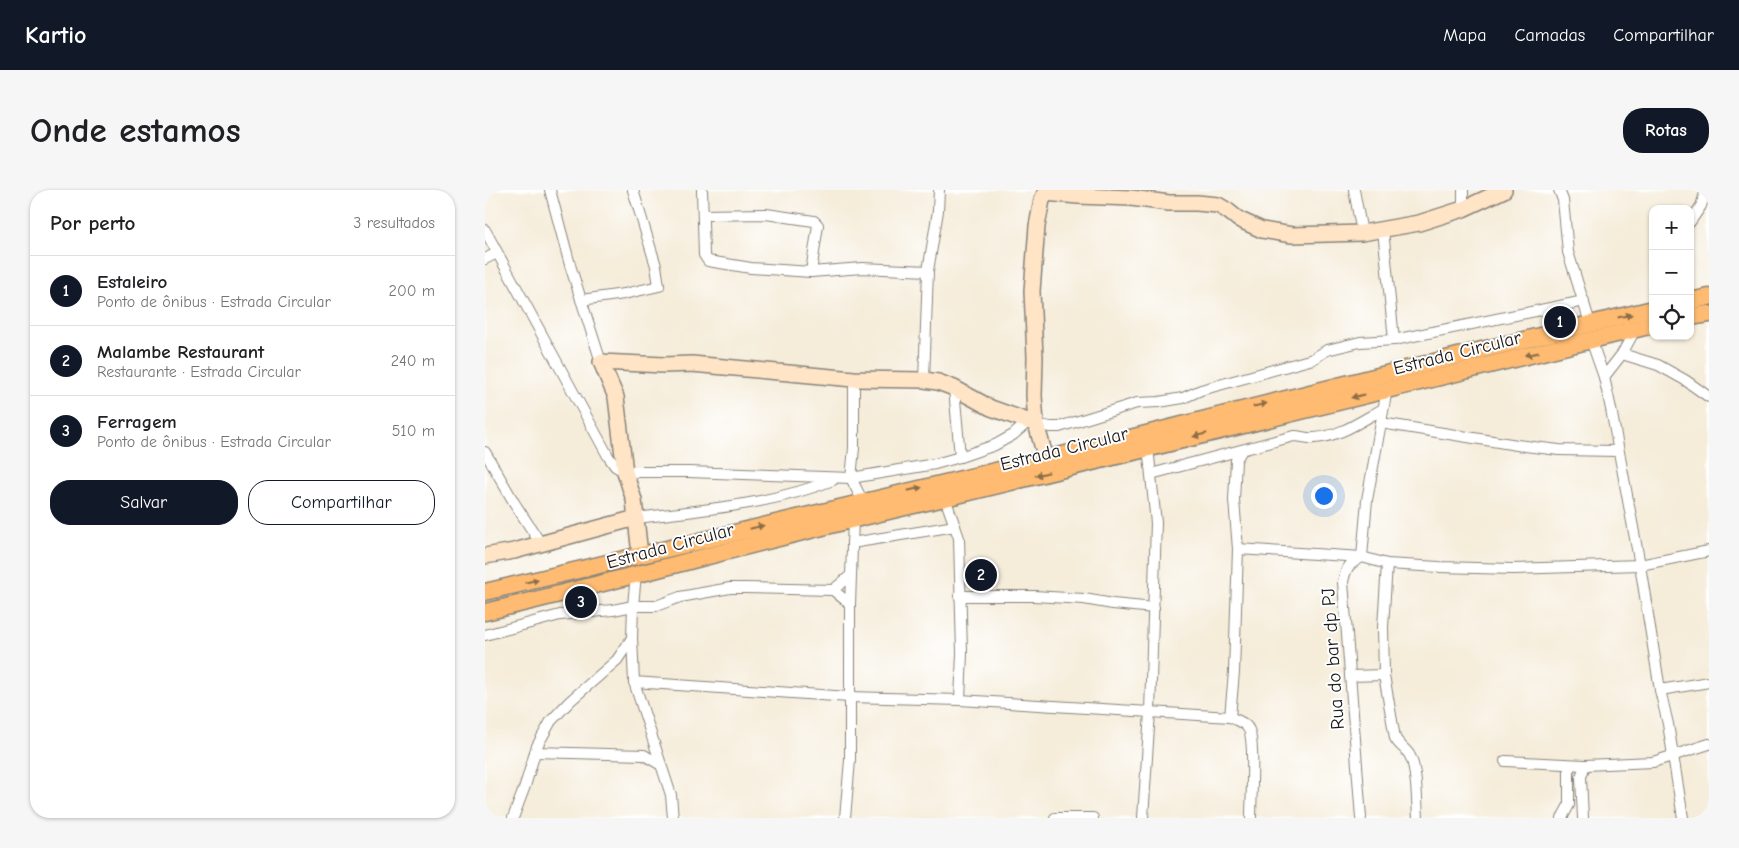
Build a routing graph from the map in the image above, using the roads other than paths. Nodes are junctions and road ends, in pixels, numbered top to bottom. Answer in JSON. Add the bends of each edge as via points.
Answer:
{"nodes":[{"id":1,"x":550,"y":190,"type":"edge"},
{"id":2,"x":633,"y":190,"type":"edge"},
{"id":3,"x":702,"y":190,"type":"edge"},
{"id":4,"x":939,"y":190,"type":"edge"},
{"id":5,"x":1354,"y":190,"type":"edge"},
{"id":6,"x":1463,"y":190,"type":"edge"},
{"id":7,"x":1504,"y":190,"type":"edge"},
{"id":8,"x":1559,"y":190,"type":"edge"},
{"id":9,"x":1706,"y":190,"type":"edge"},
{"id":10,"x":1045,"y":192,"type":"edge"},
{"id":11,"x":1463,"y":209,"type":"junction"},
{"id":12,"x":703,"y":215,"type":"junction"},
{"id":13,"x":1694,"y":216,"type":"edge"},
{"id":14,"x":485,"y":230,"type":"edge"},
{"id":15,"x":1383,"y":230,"type":"junction"},
{"id":16,"x":1363,"y":233,"type":"junction"},
{"id":17,"x":497,"y":253,"type":"junction"},
{"id":18,"x":485,"y":259,"type":"edge"},
{"id":19,"x":929,"y":271,"type":"junction"},
{"id":20,"x":811,"y":272,"type":"junction"},
{"id":21,"x":1709,"y":297,"type":"edge"},
{"id":22,"x":581,"y":300,"type":"junction"},
{"id":23,"x":1694,"y":300,"type":"edge"},
{"id":24,"x":1583,"y":301,"type":"junction"},
{"id":25,"x":1649,"y":310,"type":"edge"},
{"id":26,"x":1709,"y":314,"type":"edge"},
{"id":27,"x":1694,"y":316,"type":"edge"},
{"id":28,"x":1590,"y":323,"type":"junction"},
{"id":29,"x":1649,"y":326,"type":"edge"},
{"id":30,"x":1636,"y":328,"type":"junction"},
{"id":31,"x":1394,"y":340,"type":"junction"},
{"id":32,"x":1591,"y":340,"type":"junction"},
{"id":33,"x":1623,"y":354,"type":"junction"},
{"id":34,"x":601,"y":362,"type":"junction"},
{"id":35,"x":1604,"y":378,"type":"junction"},
{"id":36,"x":855,"y":379,"type":"junction"},
{"id":37,"x":924,"y":380,"type":"junction"},
{"id":38,"x":954,"y":388,"type":"junction"},
{"id":39,"x":1387,"y":389,"type":"junction"},
{"id":40,"x":1709,"y":397,"type":"edge"},
{"id":41,"x":1383,"y":409,"type":"junction"},
{"id":42,"x":1032,"y":423,"type":"junction"},
{"id":43,"x":1381,"y":423,"type":"junction"},
{"id":44,"x":1148,"y":448,"type":"junction"},
{"id":45,"x":1242,"y":450,"type":"junction"},
{"id":46,"x":1618,"y":451,"type":"junction"},
{"id":47,"x":485,"y":452,"type":"edge"},
{"id":48,"x":1226,"y":454,"type":"junction"},
{"id":49,"x":960,"y":457,"type":"junction"},
{"id":50,"x":1046,"y":459,"type":"junction"},
{"id":51,"x":1235,"y":460,"type":"junction"},
{"id":52,"x":625,"y":472,"type":"junction"},
{"id":53,"x":1151,"y":474,"type":"junction"},
{"id":54,"x":837,"y":478,"type":"junction"},
{"id":55,"x":851,"y":478,"type":"junction"},
{"id":56,"x":945,"y":498,"type":"junction"},
{"id":57,"x":863,"y":502,"type":"junction"},
{"id":58,"x":636,"y":518,"type":"junction"},
{"id":59,"x":853,"y":519,"type":"junction"},
{"id":60,"x":955,"y":526,"type":"junction"},
{"id":61,"x":852,"y":543,"type":"junction"},
{"id":62,"x":541,"y":544,"type":"junction"},
{"id":63,"x":1239,"y":549,"type":"junction"},
{"id":64,"x":1709,"y":551,"type":"edge"},
{"id":65,"x":640,"y":555,"type":"junction"},
{"id":66,"x":485,"y":556,"type":"edge"},
{"id":67,"x":1363,"y":557,"type":"junction"},
{"id":68,"x":1387,"y":564,"type":"junction"},
{"id":69,"x":1640,"y":565,"type":"junction"},
{"id":70,"x":636,"y":574,"type":"junction"},
{"id":71,"x":851,"y":575,"type":"junction"},
{"id":72,"x":833,"y":590,"type":"junction"},
{"id":73,"x":485,"y":592,"type":"edge"},
{"id":74,"x":959,"y":596,"type":"junction"},
{"id":75,"x":850,"y":604,"type":"junction"},
{"id":76,"x":633,"y":606,"type":"junction"},
{"id":77,"x":1154,"y":608,"type":"junction"},
{"id":78,"x":485,"y":612,"type":"edge"},
{"id":79,"x":485,"y":635,"type":"edge"},
{"id":80,"x":632,"y":638,"type":"junction"},
{"id":81,"x":1384,"y":675,"type":"junction"},
{"id":82,"x":1350,"y":676,"type":"junction"},
{"id":83,"x":633,"y":682,"type":"junction"},
{"id":84,"x":1709,"y":682,"type":"edge"},
{"id":85,"x":1660,"y":690,"type":"junction"},
{"id":86,"x":849,"y":697,"type":"junction"},
{"id":87,"x":960,"y":700,"type":"junction"},
{"id":88,"x":1150,"y":712,"type":"junction"},
{"id":89,"x":1230,"y":716,"type":"junction"},
{"id":90,"x":1709,"y":744,"type":"edge"},
{"id":91,"x":535,"y":752,"type":"junction"},
{"id":92,"x":1674,"y":756,"type":"junction"},
{"id":93,"x":1505,"y":761,"type":"dead end"},
{"id":94,"x":661,"y":765,"type":"junction"},
{"id":95,"x":1569,"y":765,"type":"junction"},
{"id":96,"x":1585,"y":765,"type":"junction"},
{"id":97,"x":513,"y":818,"type":"edge"},
{"id":98,"x":673,"y":818,"type":"edge"},
{"id":99,"x":845,"y":818,"type":"edge"},
{"id":100,"x":1055,"y":818,"type":"edge"},
{"id":101,"x":1093,"y":818,"type":"edge"},
{"id":102,"x":1143,"y":818,"type":"edge"},
{"id":103,"x":1251,"y":818,"type":"edge"},
{"id":104,"x":1361,"y":818,"type":"edge"},
{"id":105,"x":1418,"y":818,"type":"edge"},
{"id":106,"x":1562,"y":818,"type":"edge"},
{"id":107,"x":1583,"y":818,"type":"edge"},
{"id":108,"x":1683,"y":818,"type":"edge"}],
"edges":[{"from":1,"to":22,"type":"street"},
{"from":2,"to":22,"type":"street","via":[[659,286]]},
{"from":3,"to":12,"type":"street"},
{"from":4,"to":19,"type":"street"},
{"from":5,"to":16,"type":"street"},
{"from":6,"to":11,"type":"street"},
{"from":7,"to":11,"type":"street"},
{"from":8,"to":24,"type":"street","via":[[1563,200],[1568,252]]},
{"from":9,"to":13,"type":"street"},
{"from":10,"to":16,"type":"street","via":[[1218,205],[1238,219],[1263,230],[1292,235]]},
{"from":10,"to":42,"type":"street","via":[[1037,226],[1033,292]]},
{"from":11,"to":15,"type":"street"},
{"from":12,"to":20,"type":"street","via":[[704,254],[708,261]]},
{"from":12,"to":20,"type":"street","via":[[765,214],[814,221],[818,225]]},
{"from":14,"to":17,"type":"street"},
{"from":15,"to":16,"type":"street"},
{"from":15,"to":31,"type":"street"},
{"from":17,"to":18,"type":"street"},
{"from":17,"to":52,"type":"street","via":[[608,456]]},
{"from":19,"to":20,"type":"street","via":[[861,268]]},
{"from":19,"to":37,"type":"street"},
{"from":21,"to":23,"type":"main road"},
{"from":22,"to":34,"type":"street"},
{"from":24,"to":28,"type":"street"},
{"from":24,"to":31,"type":"street"},
{"from":28,"to":25,"type":"main road","name":"Estrada Circular","one_way":true},
{"from":26,"to":27,"type":"main road"},
{"from":50,"to":28,"type":"main road","name":"Estrada Circular","one_way":true},
{"from":29,"to":30,"type":"main road","name":"Estrada Circular"},
{"from":30,"to":32,"type":"main road","name":"Estrada Circular"},
{"from":30,"to":33,"type":"street"},
{"from":31,"to":42,"type":"street","via":[[1360,342],[1327,350],[1313,360],[1201,390],[1183,398],[1137,403],[1059,426]]},
{"from":32,"to":35,"type":"street"},
{"from":32,"to":39,"type":"main road","name":"Estrada Circular","one_way":true},
{"from":33,"to":35,"type":"street"},
{"from":33,"to":40,"type":"street","via":[[1658,364]]},
{"from":34,"to":36,"type":"street","via":[[692,364]]},
{"from":34,"to":52,"type":"street","via":[[616,397]]},
{"from":35,"to":46,"type":"street"},
{"from":36,"to":37,"type":"street"},
{"from":36,"to":55,"type":"street"},
{"from":37,"to":38,"type":"street"},
{"from":38,"to":42,"type":"street","via":[[991,408]]},
{"from":38,"to":49,"type":"street"},
{"from":39,"to":41,"type":"street"},
{"from":39,"to":44,"type":"main road","name":"Estrada Circular","one_way":true},
{"from":41,"to":43,"type":"street"},
{"from":41,"to":45,"type":"street","via":[[1337,434],[1310,439],[1294,436]]},
{"from":42,"to":49,"type":"street","via":[[995,445]]},
{"from":42,"to":50,"type":"street"},
{"from":43,"to":46,"type":"street","via":[[1559,450]]},
{"from":43,"to":67,"type":"street","via":[[1367,500]]},
{"from":44,"to":53,"type":"street"},
{"from":44,"to":56,"type":"main road","name":"Estrada Circular","one_way":true},
{"from":45,"to":48,"type":"street"},
{"from":45,"to":51,"type":"street"},
{"from":46,"to":69,"type":"street"},
{"from":47,"to":62,"type":"street"},
{"from":48,"to":51,"type":"street"},
{"from":48,"to":53,"type":"street"},
{"from":49,"to":55,"type":"street"},
{"from":57,"to":50,"type":"main road","name":"Estrada Circular","one_way":true},
{"from":51,"to":63,"type":"street","via":[[1234,500]]},
{"from":52,"to":54,"type":"street"},
{"from":52,"to":58,"type":"street"},
{"from":53,"to":77,"type":"street","via":[[1156,523]]},
{"from":54,"to":55,"type":"street"},
{"from":54,"to":58,"type":"street","via":[[776,498]]},
{"from":55,"to":57,"type":"street"},
{"from":56,"to":59,"type":"main road","name":"Estrada Circular"},
{"from":56,"to":60,"type":"street"},
{"from":65,"to":57,"type":"main road","name":"Estrada Circular","one_way":true},
{"from":58,"to":62,"type":"street"},
{"from":58,"to":65,"type":"street"},
{"from":59,"to":61,"type":"street"},
{"from":59,"to":70,"type":"main road","name":"Estrada Circular"},
{"from":60,"to":61,"type":"street"},
{"from":60,"to":74,"type":"street","via":[[959,538]]},
{"from":61,"to":71,"type":"street"},
{"from":62,"to":66,"type":"street"},
{"from":63,"to":67,"type":"street"},
{"from":63,"to":89,"type":"street","via":[[1235,672]]},
{"from":64,"to":69,"type":"street"},
{"from":73,"to":65,"type":"main road","name":"Estrada Circular","one_way":true},
{"from":67,"to":68,"type":"street"},
{"from":67,"to":82,"type":"street","name":"Rua do bar dp PJ","via":[[1351,563],[1343,582]]},
{"from":68,"to":69,"type":"street","via":[[1513,569]]},
{"from":68,"to":81,"type":"street"},
{"from":69,"to":85,"type":"street"},
{"from":70,"to":76,"type":"street"},
{"from":70,"to":78,"type":"main road","name":"Estrada Circular"},
{"from":71,"to":72,"type":"street"},
{"from":71,"to":75,"type":"street"},
{"from":72,"to":75,"type":"street"},
{"from":72,"to":76,"type":"street","via":[[730,588],[679,597],[656,606]]},
{"from":74,"to":77,"type":"street","via":[[1084,599]]},
{"from":74,"to":87,"type":"street"},
{"from":75,"to":86,"type":"street"},
{"from":76,"to":79,"type":"street","via":[[560,615]]},
{"from":76,"to":80,"type":"street"},
{"from":77,"to":88,"type":"street"},
{"from":80,"to":83,"type":"street"},
{"from":80,"to":91,"type":"street","via":[[617,660],[551,721]]},
{"from":81,"to":82,"type":"street"},
{"from":81,"to":105,"type":"street","via":[[1395,738],[1410,754],[1413,763]]},
{"from":82,"to":104,"type":"street","name":"Rua do bar dp PJ"},
{"from":83,"to":86,"type":"street"},
{"from":83,"to":94,"type":"street"},
{"from":84,"to":85,"type":"street"},
{"from":85,"to":92,"type":"street"},
{"from":86,"to":87,"type":"street"},
{"from":86,"to":99,"type":"street","via":[[850,760]]},
{"from":87,"to":88,"type":"street"},
{"from":88,"to":89,"type":"street"},
{"from":88,"to":102,"type":"street"},
{"from":89,"to":103,"type":"street","via":[[1249,729],[1252,744]]},
{"from":90,"to":92,"type":"street"},
{"from":91,"to":94,"type":"street","via":[[644,755]]},
{"from":91,"to":97,"type":"street"},
{"from":92,"to":96,"type":"street","via":[[1653,762]]},
{"from":92,"to":108,"type":"street"},
{"from":93,"to":95,"type":"street"},
{"from":94,"to":98,"type":"street","via":[[671,794]]},
{"from":95,"to":96,"type":"street"},
{"from":95,"to":106,"type":"street","via":[[1569,805]]},
{"from":96,"to":107,"type":"street","via":[[1581,777]]},
{"from":100,"to":101,"type":"street"}]}
